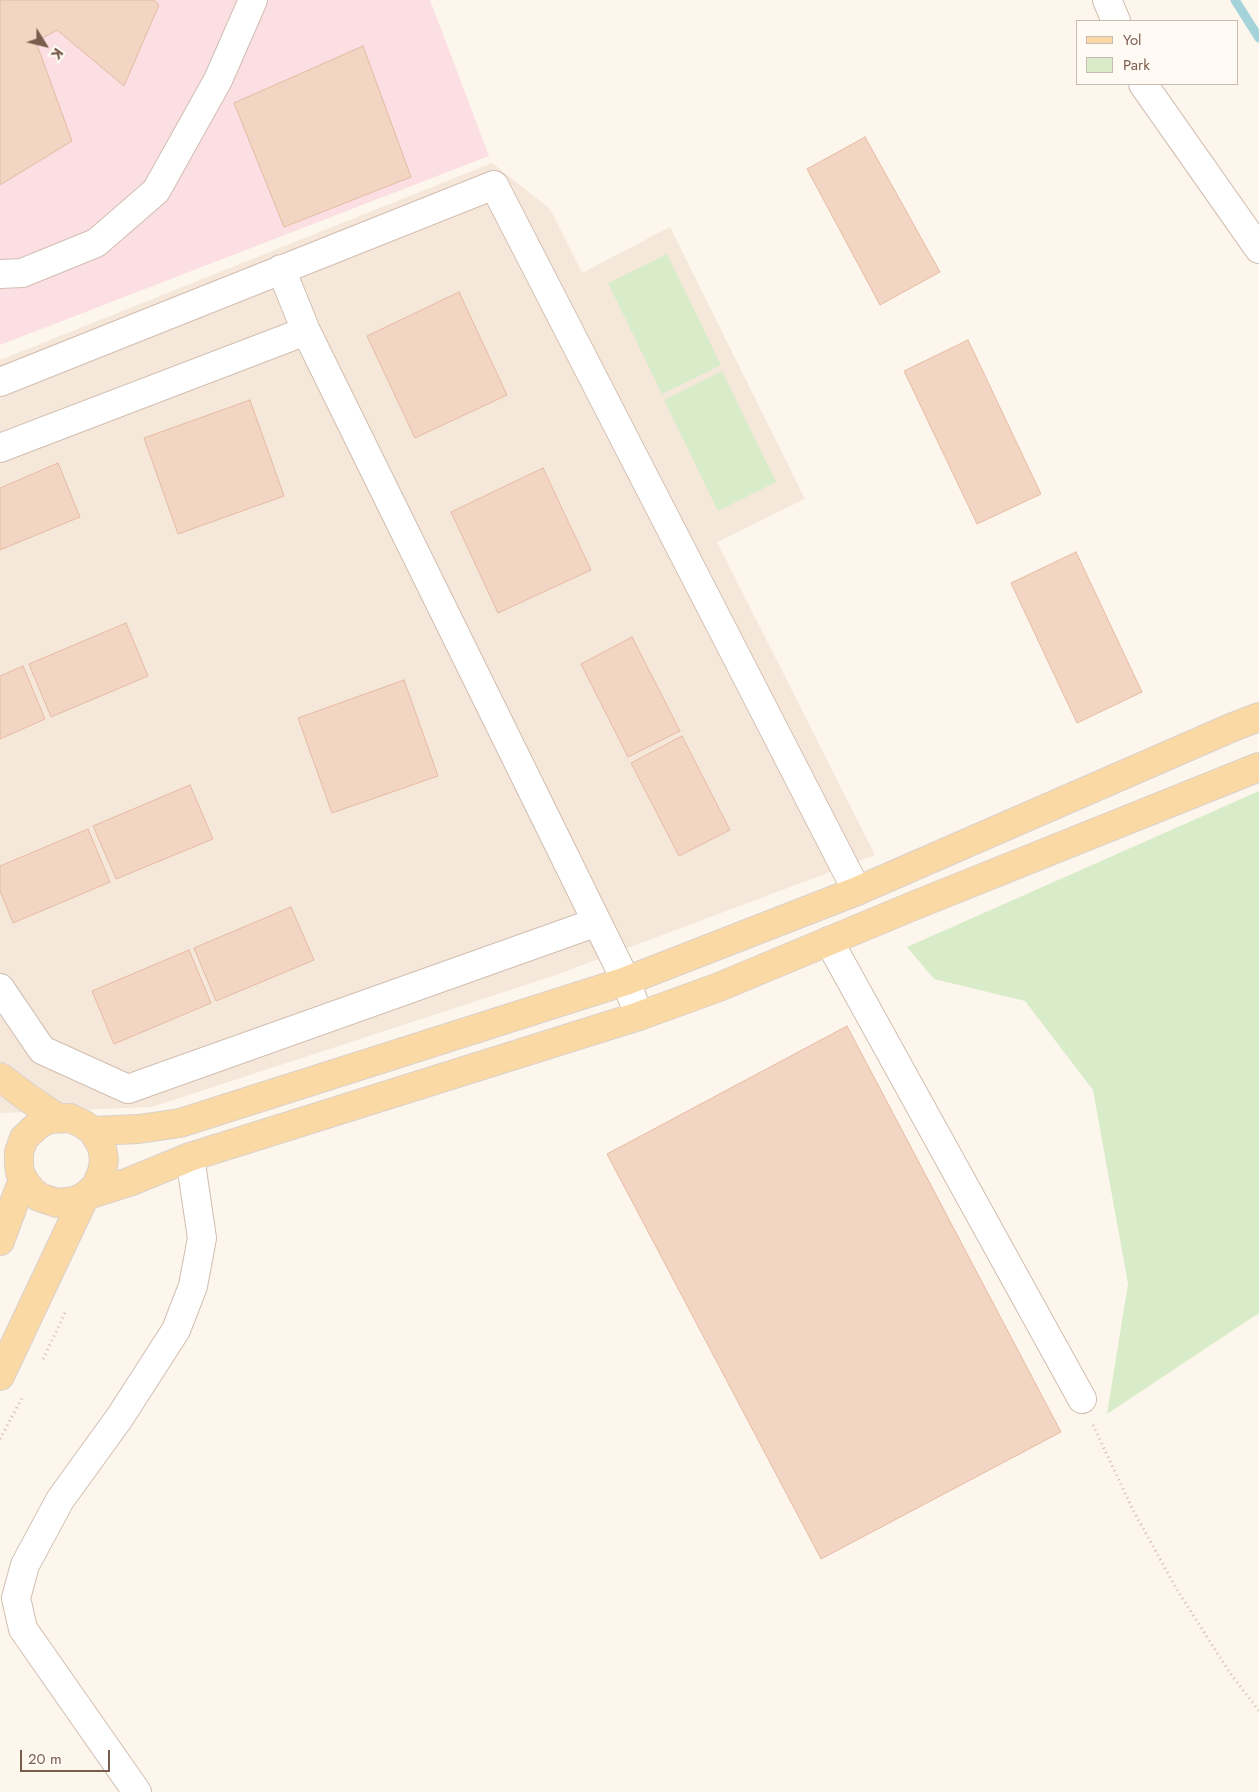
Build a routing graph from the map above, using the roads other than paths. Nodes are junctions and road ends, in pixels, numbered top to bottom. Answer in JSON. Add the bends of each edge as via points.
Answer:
{"nodes":[{"id":1,"x":253,"y":0,"type":"edge"},
{"id":2,"x":1107,"y":0,"type":"edge"},
{"id":3,"x":1116,"y":20,"type":"edge"},
{"id":4,"x":1144,"y":85,"type":"edge"},
{"id":5,"x":1259,"y":249,"type":"edge"},
{"id":6,"x":281,"y":269,"type":"junction"},
{"id":7,"x":0,"y":274,"type":"edge"},
{"id":8,"x":306,"y":330,"type":"junction"},
{"id":9,"x":0,"y":382,"type":"edge"},
{"id":10,"x":0,"y":448,"type":"edge"},
{"id":11,"x":1259,"y":717,"type":"edge"},
{"id":12,"x":1259,"y":766,"type":"edge"},
{"id":13,"x":857,"y":890,"type":"junction"},
{"id":14,"x":597,"y":922,"type":"junction"},
{"id":15,"x":829,"y":941,"type":"junction"},
{"id":16,"x":626,"y":981,"type":"junction"},
{"id":17,"x":0,"y":988,"type":"edge"},
{"id":18,"x":639,"y":1016,"type":"junction"},
{"id":19,"x":0,"y":1077,"type":"edge"},
{"id":20,"x":58,"y":1118,"type":"junction"},
{"id":21,"x":93,"y":1132,"type":"junction"},
{"id":22,"x":0,"y":1152,"type":"edge"},
{"id":23,"x":190,"y":1157,"type":"junction"},
{"id":24,"x":23,"y":1179,"type":"junction"},
{"id":25,"x":85,"y":1196,"type":"junction"},
{"id":26,"x":0,"y":1241,"type":"edge"},
{"id":27,"x":0,"y":1376,"type":"edge"},
{"id":28,"x":1082,"y":1400,"type":"road end"},
{"id":29,"x":136,"y":1792,"type":"edge"}],
"edges":[{"from":1,"to":7,"type":"street","via":[[218,80],[156,191],[96,243],[22,273]]},
{"from":2,"to":3,"type":"street"},
{"from":4,"to":5,"type":"street"},
{"from":6,"to":8,"type":"street"},
{"from":6,"to":9,"type":"street"},
{"from":6,"to":13,"type":"street","via":[[494,185]]},
{"from":8,"to":10,"type":"street"},
{"from":8,"to":14,"type":"street"},
{"from":11,"to":13,"type":"main road"},
{"from":12,"to":15,"type":"main road"},
{"from":13,"to":16,"type":"main road"},
{"from":14,"to":16,"type":"street"},
{"from":14,"to":17,"type":"street","via":[[128,1089],[42,1050]]},
{"from":15,"to":18,"type":"main road"},
{"from":15,"to":28,"type":"street"},
{"from":16,"to":18,"type":"street"},
{"from":16,"to":21,"type":"main road","via":[[180,1123]]},
{"from":18,"to":23,"type":"main road"},
{"from":19,"to":20,"type":"main road"},
{"from":20,"to":21,"type":"main road","via":[[70,1118]]},
{"from":20,"to":24,"type":"main road","via":[[38,1125],[24,1138],[19,1159]]},
{"from":21,"to":25,"type":"main road","via":[[102,1147],[104,1160],[96,1186]]},
{"from":22,"to":24,"type":"main road"},
{"from":23,"to":25,"type":"main road"},
{"from":23,"to":29,"type":"street","via":[[202,1238],[193,1286],[176,1330],[120,1417],[60,1500],[25,1565],[16,1598],[23,1629]]},
{"from":24,"to":25,"type":"main road","via":[[31,1190],[47,1201],[65,1203]]},
{"from":24,"to":26,"type":"main road"},
{"from":25,"to":27,"type":"main road"}]}
